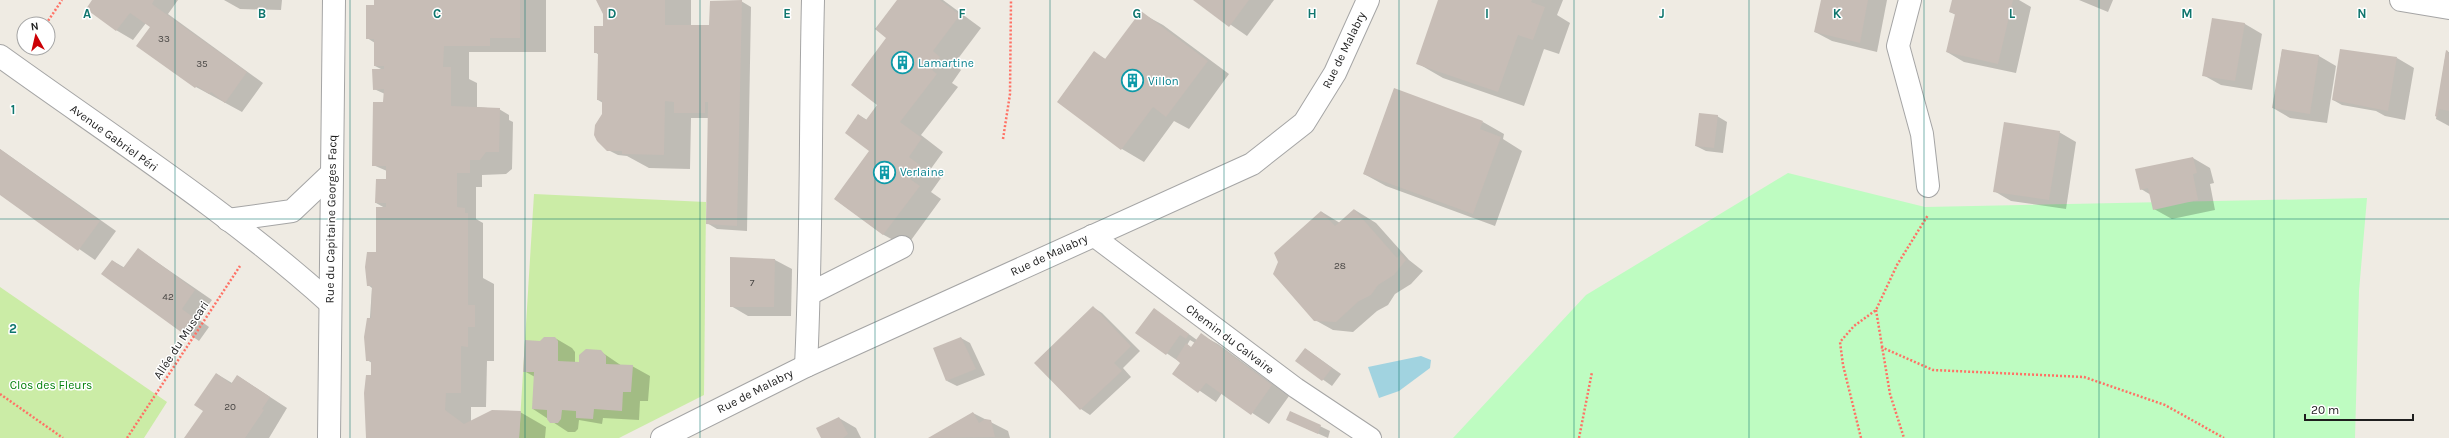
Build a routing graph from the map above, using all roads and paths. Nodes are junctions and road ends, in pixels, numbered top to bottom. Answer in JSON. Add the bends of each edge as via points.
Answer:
{"nodes":[{"id":1,"x":62,"y":0,"type":"edge"},
{"id":2,"x":334,"y":0,"type":"edge"},
{"id":3,"x":812,"y":0,"type":"edge"},
{"id":4,"x":1011,"y":0,"type":"edge"},
{"id":5,"x":1368,"y":0,"type":"edge"},
{"id":6,"x":1910,"y":0,"type":"edge"},
{"id":7,"x":2401,"y":0,"type":"edge"},
{"id":8,"x":2449,"y":8,"type":"edge"},
{"id":9,"x":51,"y":16,"type":"edge"},
{"id":10,"x":0,"y":56,"type":"edge"},
{"id":11,"x":1003,"y":139,"type":"dead end"},
{"id":12,"x":331,"y":174,"type":"junction"},
{"id":13,"x":1928,"y":186,"type":"joint"},
{"id":14,"x":228,"y":220,"type":"junction"},
{"id":15,"x":1092,"y":235,"type":"junction"},
{"id":16,"x":902,"y":247,"type":"dead end"},
{"id":17,"x":245,"y":259,"type":"dead end"},
{"id":18,"x":809,"y":294,"type":"junction"},
{"id":19,"x":330,"y":303,"type":"junction"},
{"id":20,"x":1876,"y":310,"type":"junction"},
{"id":21,"x":1882,"y":347,"type":"junction"},
{"id":22,"x":806,"y":366,"type":"junction"},
{"id":23,"x":1592,"y":372,"type":"dead end"},
{"id":24,"x":0,"y":394,"type":"edge"},
{"id":25,"x":63,"y":438,"type":"edge"},
{"id":26,"x":127,"y":438,"type":"edge"},
{"id":27,"x":329,"y":438,"type":"edge"},
{"id":28,"x":662,"y":438,"type":"edge"},
{"id":29,"x":1371,"y":438,"type":"edge"},
{"id":30,"x":1579,"y":438,"type":"edge"},
{"id":31,"x":1861,"y":438,"type":"edge"},
{"id":32,"x":1904,"y":438,"type":"edge"},
{"id":33,"x":2224,"y":438,"type":"edge"}],
"edges":[{"from":1,"to":9,"type":"path"},
{"from":2,"to":12,"type":"street","name":"Rue du Capitaine Georges Facq"},
{"from":3,"to":18,"type":"street"},
{"from":4,"to":11,"type":"path","via":[[1010,94]]},
{"from":5,"to":15,"type":"street","name":"Rue de Malabry","via":[[1335,73],[1304,123],[1252,164]]},
{"from":6,"to":13,"type":"street","via":[[1898,46],[1922,134]]},
{"from":7,"to":8,"type":"street"},
{"from":10,"to":14,"type":"street","name":"Avenue Gabriel Péri"},
{"from":12,"to":14,"type":"street","via":[[292,211]]},
{"from":12,"to":19,"type":"street","name":"Rue du Capitaine Georges Facq"},
{"from":13,"to":20,"type":"path","via":[[1928,218],[1897,265]]},
{"from":14,"to":19,"type":"street","name":"Avenue Gabriel Péri","via":[[291,268]]},
{"from":15,"to":22,"type":"street","name":"Rue de Malabry"},
{"from":15,"to":29,"type":"lane","name":"Chemin du Calvaire","via":[[1296,388]]},
{"from":16,"to":18,"type":"street"},
{"from":17,"to":26,"type":"path","name":"Allée du Muscari"},
{"from":18,"to":22,"type":"street"},
{"from":19,"to":27,"type":"street","name":"Rue du Capitaine Georges Facq"},
{"from":20,"to":21,"type":"path"},
{"from":20,"to":31,"type":"path","via":[[1854,326],[1840,342]]},
{"from":21,"to":32,"type":"path","via":[[1890,394]]},
{"from":21,"to":33,"type":"path","via":[[1933,370],[2084,377],[2165,405]]},
{"from":22,"to":28,"type":"street","name":"Rue de Malabry"},
{"from":23,"to":30,"type":"path"},
{"from":24,"to":25,"type":"path"}]}
